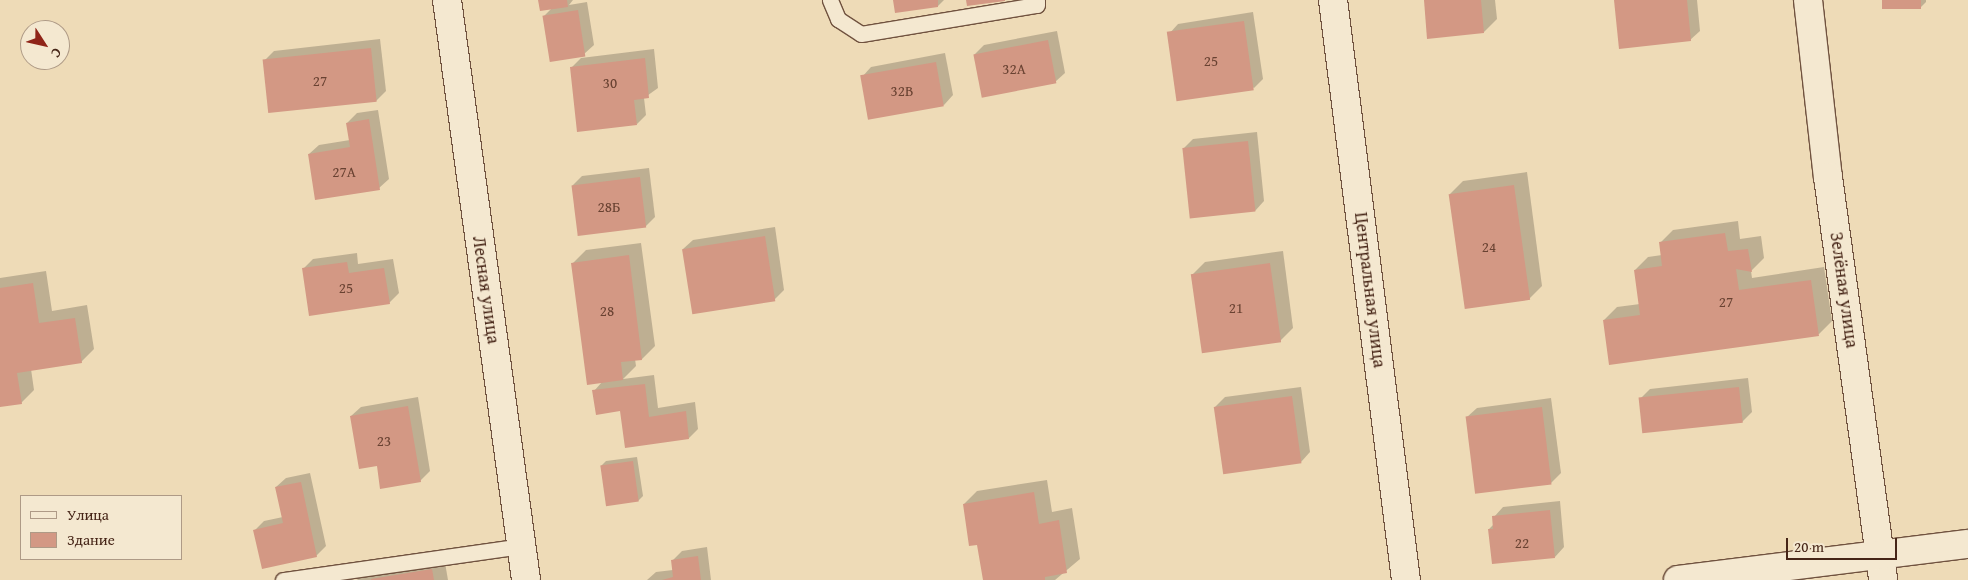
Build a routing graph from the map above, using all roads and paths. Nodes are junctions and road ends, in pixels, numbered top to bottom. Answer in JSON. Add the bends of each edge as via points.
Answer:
{"nodes":[{"id":1,"x":447,"y":0,"type":"edge"},
{"id":2,"x":830,"y":0,"type":"edge"},
{"id":3,"x":1037,"y":0,"type":"edge"},
{"id":4,"x":1333,"y":0,"type":"edge"},
{"id":5,"x":1808,"y":0,"type":"edge"},
{"id":6,"x":1968,"y":544,"type":"edge"},
{"id":7,"x":522,"y":546,"type":"junction"},
{"id":8,"x":1881,"y":567,"type":"edge"},
{"id":9,"x":282,"y":580,"type":"edge"},
{"id":10,"x":526,"y":580,"type":"edge"},
{"id":11,"x":1406,"y":580,"type":"edge"},
{"id":12,"x":1678,"y":580,"type":"edge"},
{"id":13,"x":1902,"y":580,"type":"edge"}],
"edges":[{"from":1,"to":7,"type":"street","name":"Лесная улица"},
{"from":2,"to":3,"type":"lane","via":[[838,18],[861,34],[1037,5]]},
{"from":4,"to":11,"type":"street","name":"Центральная улица"},
{"from":5,"to":8,"type":"street","name":"Зелёная улица"},
{"from":6,"to":8,"type":"street"},
{"from":7,"to":9,"type":"lane"},
{"from":7,"to":10,"type":"street","name":"Лесная улица"},
{"from":8,"to":12,"type":"street"},
{"from":8,"to":13,"type":"street"}]}
